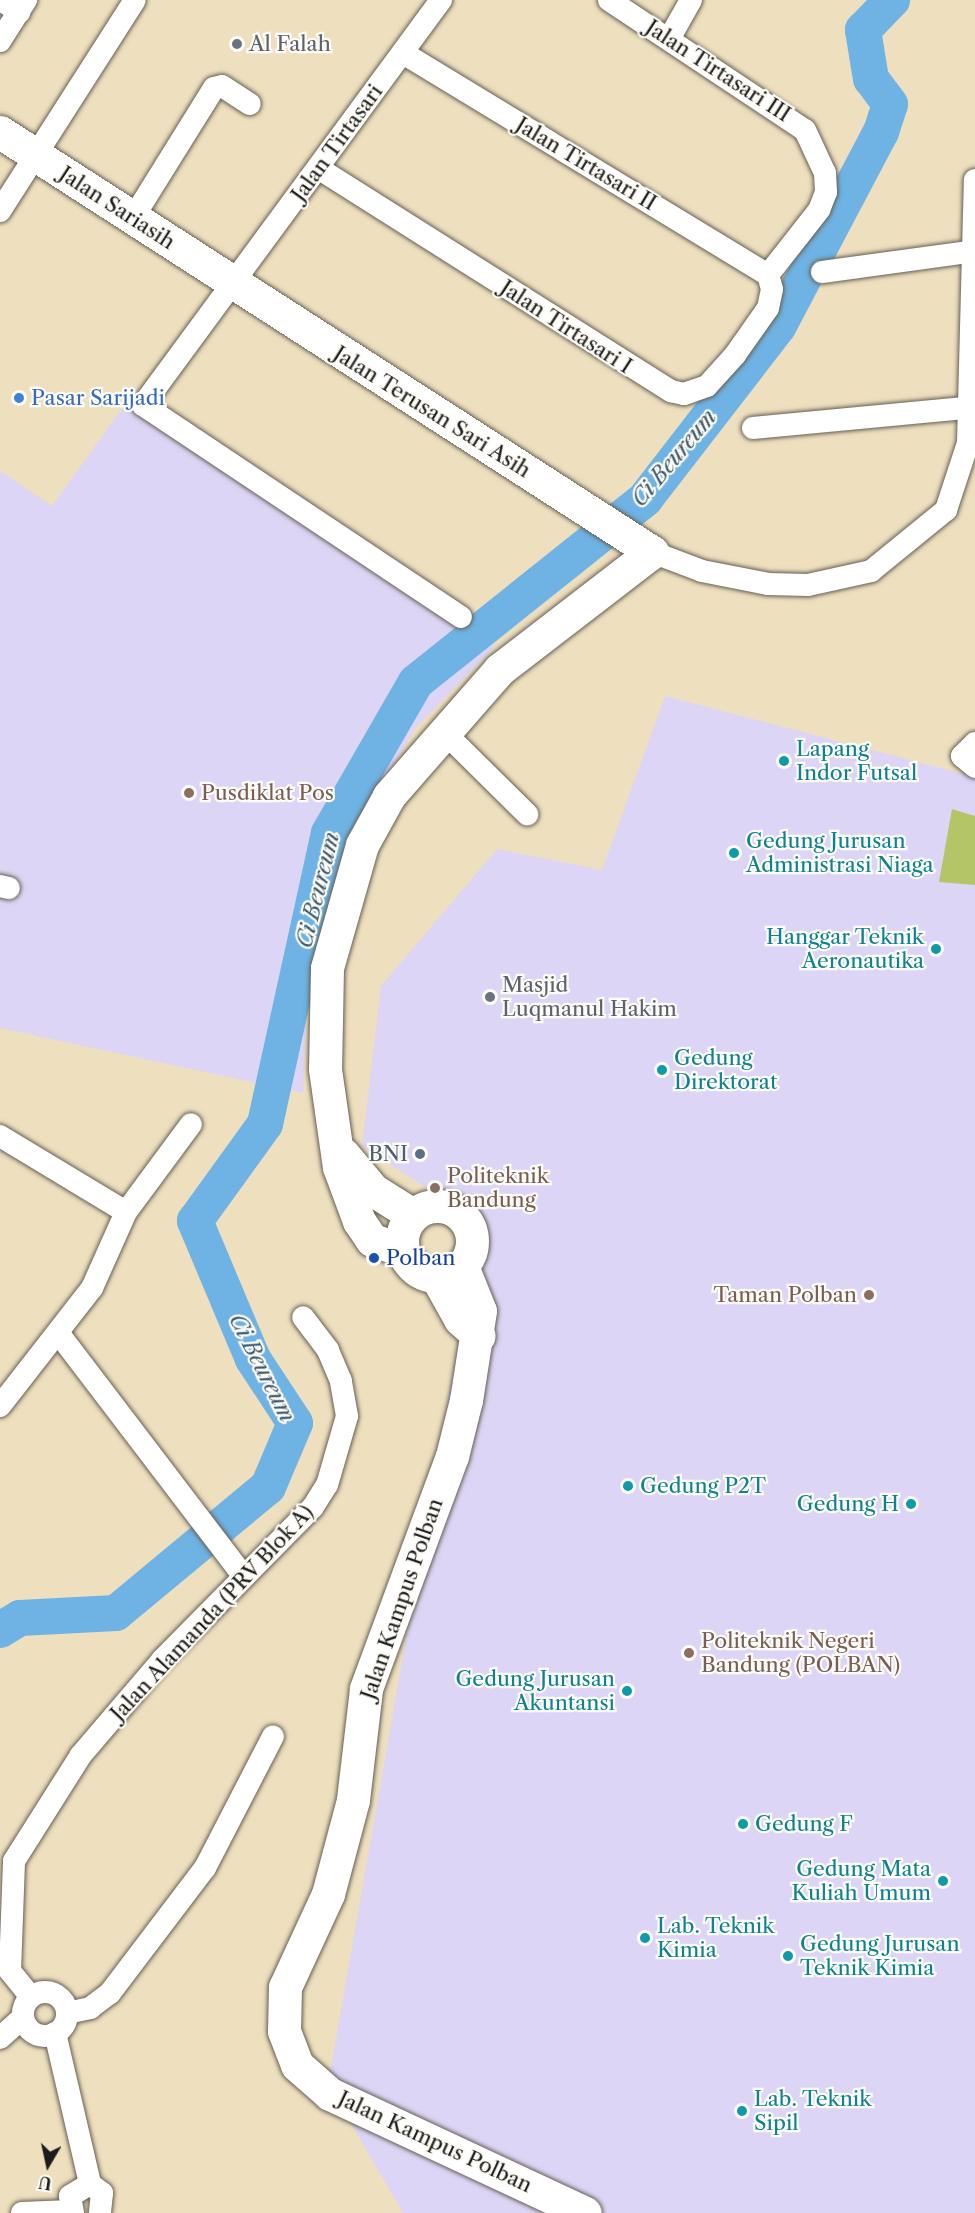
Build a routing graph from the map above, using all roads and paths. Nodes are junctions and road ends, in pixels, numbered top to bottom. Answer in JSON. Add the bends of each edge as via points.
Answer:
{"nodes":[{"id":1,"x":135,"y":0,"type":"edge"},
{"id":2,"x":441,"y":0,"type":"edge"},
{"id":3,"x":609,"y":0,"type":"edge"},
{"id":4,"x":692,"y":0,"type":"edge"},
{"id":5,"x":15,"y":4,"type":"edge"},
{"id":6,"x":669,"y":39,"type":"junction"},
{"id":7,"x":0,"y":41,"type":"edge"},
{"id":8,"x":403,"y":53,"type":"junction"},
{"id":9,"x":250,"y":104,"type":"dead end"},
{"id":10,"x":0,"y":132,"type":"edge"},
{"id":11,"x":38,"y":156,"type":"junction"},
{"id":12,"x":318,"y":168,"type":"junction"},
{"id":13,"x":975,"y":180,"type":"edge"},
{"id":14,"x":0,"y":211,"type":"edge"},
{"id":15,"x":133,"y":218,"type":"junction"},
{"id":16,"x":973,"y":262,"type":"edge"},
{"id":17,"x":822,"y":272,"type":"dead end"},
{"id":18,"x":768,"y":275,"type":"junction"},
{"id":19,"x":232,"y":285,"type":"junction"},
{"id":20,"x":971,"y":406,"type":"edge"},
{"id":21,"x":753,"y":428,"type":"dead end"},
{"id":22,"x":641,"y":546,"type":"junction"},
{"id":23,"x":461,"y":617,"type":"dead end"},
{"id":24,"x":442,"y":730,"type":"junction"},
{"id":25,"x":975,"y":743,"type":"edge"},
{"id":26,"x":975,"y":767,"type":"edge"},
{"id":27,"x":527,"y":814,"type":"dead end"},
{"id":28,"x":191,"y":1124,"type":"dead end"},
{"id":29,"x":0,"y":1136,"type":"edge"},
{"id":30,"x":339,"y":1151,"type":"junction"},
{"id":31,"x":126,"y":1212,"type":"junction"},
{"id":32,"x":413,"y":1215,"type":"junction"},
{"id":33,"x":402,"y":1250,"type":"junction"},
{"id":34,"x":449,"y":1271,"type":"junction"},
{"id":35,"x":303,"y":1317,"type":"dead end"},
{"id":36,"x":59,"y":1334,"type":"junction"},
{"id":37,"x":0,"y":1406,"type":"edge"},
{"id":38,"x":244,"y":1577,"type":"junction"},
{"id":39,"x":273,"y":1736,"type":"dead end"},
{"id":40,"x":7,"y":1860,"type":"edge"},
{"id":41,"x":27,"y":2007,"type":"junction"},
{"id":42,"x":67,"y":2013,"type":"junction"},
{"id":43,"x":55,"y":2033,"type":"junction"},
{"id":44,"x":0,"y":2038,"type":"edge"},
{"id":45,"x":90,"y":2184,"type":"junction"},
{"id":46,"x":72,"y":2212,"type":"edge"},
{"id":47,"x":22,"y":2213,"type":"edge"},
{"id":48,"x":100,"y":2213,"type":"edge"},
{"id":49,"x":585,"y":2213,"type":"edge"}],
"edges":[{"from":1,"to":11,"type":"street"},
{"from":2,"to":8,"type":"street","name":"Jalan Tirtasari"},
{"from":3,"to":6,"type":"street","name":"Jalan Tirtasari III"},
{"from":4,"to":6,"type":"street"},
{"from":5,"to":7,"type":"street"},
{"from":6,"to":18,"type":"street","name":"Jalan Tirtasari III","via":[[793,119],[805,130],[825,173],[819,210]]},
{"from":8,"to":12,"type":"street","name":"Jalan Tirtasari"},
{"from":8,"to":18,"type":"street","name":"Jalan Tirtasari II"},
{"from":9,"to":15,"type":"street","via":[[222,86],[214,88]]},
{"from":10,"to":11,"type":"street","name":"Jalan Sariasih"},
{"from":11,"to":14,"type":"street"},
{"from":11,"to":15,"type":"street","name":"Jalan Sariasih"},
{"from":12,"to":18,"type":"street","name":"Jalan Tirtasari I","via":[[671,391],[684,394],[706,386],[735,355],[768,308],[772,289]]},
{"from":12,"to":19,"type":"street","name":"Jalan Tirtasari"},
{"from":13,"to":16,"type":"street"},
{"from":15,"to":19,"type":"street","name":"Jalan Sariasih"},
{"from":16,"to":17,"type":"street","via":[[936,259]]},
{"from":16,"to":20,"type":"street"},
{"from":19,"to":22,"type":"street","name":"Jalan Terusan Sari Asih"},
{"from":19,"to":23,"type":"street","name":"Jalan Tirtasari","via":[[143,405]]},
{"from":20,"to":21,"type":"street"},
{"from":20,"to":22,"type":"street","via":[[968,443],[946,510],[871,571],[807,585],[768,584],[702,571]]},
{"from":22,"to":24,"type":"street","via":[[500,669]]},
{"from":24,"to":27,"type":"street"},
{"from":24,"to":30,"type":"street","via":[[389,796],[362,845],[339,912],[327,968],[325,1069]]},
{"from":25,"to":26,"type":"street","via":[[963,756]]},
{"from":28,"to":31,"type":"street"},
{"from":29,"to":31,"type":"street"},
{"from":30,"to":32,"type":"street","via":[[373,1190]]},
{"from":30,"to":33,"type":"street","via":[[339,1167],[359,1221],[372,1240]]},
{"from":31,"to":36,"type":"street","via":[[92,1288]]},
{"from":32,"to":33,"type":"street","via":[[405,1225]]},
{"from":32,"to":34,"type":"street","via":[[432,1206],[461,1215],[473,1243]]},
{"from":33,"to":34,"type":"street","via":[[420,1272]]},
{"from":34,"to":49,"type":"street","name":"Jalan Kampus Polban","via":[[480,1311],[479,1336],[452,1456],[366,1689],[353,1800],[328,1894],[285,1987],[284,2031],[297,2065],[330,2094]]},
{"from":35,"to":38,"type":"street","name":"Jalan Alamanda (PRV Blok A)","via":[[328,1350],[341,1381],[343,1439],[313,1507]]},
{"from":36,"to":37,"type":"street"},
{"from":36,"to":38,"type":"street"},
{"from":38,"to":40,"type":"street","name":"Jalan Alamanda (PRV Blok A)","via":[[162,1660],[81,1755]]},
{"from":39,"to":42,"type":"street","via":[[205,1868],[110,1993],[90,2008]]},
{"from":40,"to":41,"type":"street","name":"Jalan Alamanda (PRV Blok A)","via":[[10,1971]]},
{"from":41,"to":42,"type":"street","via":[[54,1994]]},
{"from":41,"to":43,"type":"street","name":"Jalan Alamanda (PRV Blok A)","via":[[35,2033]]},
{"from":41,"to":44,"type":"street"},
{"from":42,"to":43,"type":"street"},
{"from":43,"to":45,"type":"street"},
{"from":45,"to":46,"type":"street","via":[[70,2196]]},
{"from":45,"to":48,"type":"street","via":[[102,2193]]},
{"from":46,"to":47,"type":"street"}]}
